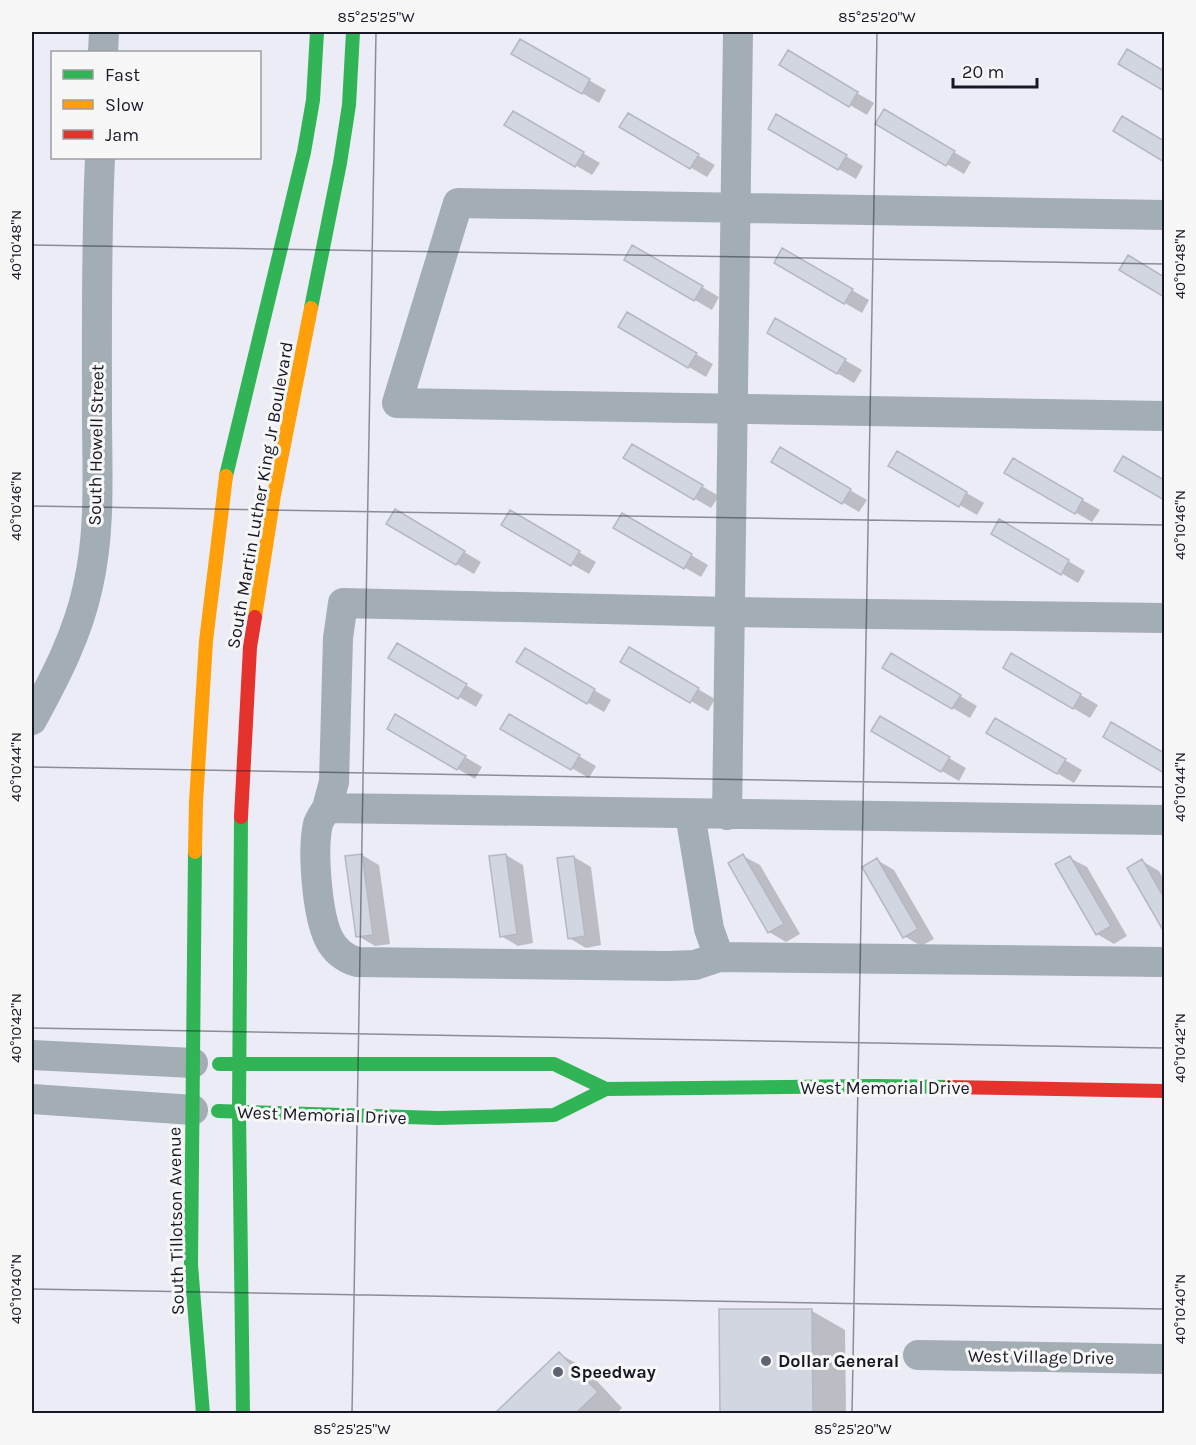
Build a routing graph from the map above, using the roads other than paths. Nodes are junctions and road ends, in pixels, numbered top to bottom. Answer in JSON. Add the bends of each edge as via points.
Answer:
{"nodes":[{"id":1,"x":104,"y":32,"type":"edge"},
{"id":2,"x":317,"y":32,"type":"edge"},
{"id":3,"x":353,"y":32,"type":"edge"},
{"id":4,"x":738,"y":32,"type":"edge"},
{"id":5,"x":103,"y":51,"type":"edge"},
{"id":6,"x":99,"y":159,"type":"edge"},
{"id":7,"x":734,"y":208,"type":"junction"},
{"id":8,"x":1164,"y":215,"type":"edge"},
{"id":9,"x":732,"y":409,"type":"junction"},
{"id":10,"x":1164,"y":416,"type":"edge"},
{"id":11,"x":730,"y":612,"type":"junction"},
{"id":12,"x":1164,"y":618,"type":"edge"},
{"id":13,"x":32,"y":720,"type":"edge"},
{"id":14,"x":327,"y":808,"type":"junction"},
{"id":15,"x":690,"y":814,"type":"junction"},
{"id":16,"x":727,"y":815,"type":"junction"},
{"id":17,"x":1164,"y":820,"type":"edge"},
{"id":18,"x":719,"y":957,"type":"junction"},
{"id":19,"x":1164,"y":962,"type":"edge"},
{"id":20,"x":32,"y":1056,"type":"edge"},
{"id":21,"x":193,"y":1063,"type":"junction"},
{"id":22,"x":240,"y":1064,"type":"junction"},
{"id":23,"x":606,"y":1089,"type":"junction"},
{"id":24,"x":1164,"y":1091,"type":"edge"},
{"id":25,"x":32,"y":1098,"type":"edge"},
{"id":26,"x":193,"y":1110,"type":"junction"},
{"id":27,"x":239,"y":1112,"type":"junction"},
{"id":28,"x":918,"y":1355,"type":"dead end"},
{"id":29,"x":1164,"y":1359,"type":"edge"},
{"id":30,"x":203,"y":1413,"type":"edge"},
{"id":31,"x":243,"y":1413,"type":"edge"}],
"edges":[{"from":1,"to":5,"type":"street"},
{"from":2,"to":21,"type":"main road","name":"South Martin Luther King Jr Boulevard","via":[[314,100],[304,152],[224,483],[206,640],[196,802]]},
{"from":3,"to":22,"type":"main road","name":"South Martin Luther King Jr Boulevard","via":[[349,105],[340,164],[274,495],[250,647],[241,806]]},
{"from":4,"to":7,"type":"street"},
{"from":6,"to":13,"type":"street","name":"South Howell Street","via":[[97,503],[93,559],[88,589],[67,652]]},
{"from":7,"to":8,"type":"street"},
{"from":7,"to":9,"type":"street"},
{"from":7,"to":9,"type":"street","via":[[458,203],[397,403]]},
{"from":9,"to":10,"type":"street"},
{"from":9,"to":11,"type":"street"},
{"from":11,"to":12,"type":"street"},
{"from":11,"to":14,"type":"street","via":[[342,603],[334,782]]},
{"from":11,"to":16,"type":"street"},
{"from":14,"to":15,"type":"street"},
{"from":14,"to":18,"type":"street","via":[[318,821],[315,840],[319,908],[329,939],[346,958],[357,962],[668,966],[694,965]]},
{"from":15,"to":16,"type":"street"},
{"from":15,"to":18,"type":"street","via":[[708,929]]},
{"from":16,"to":17,"type":"street"},
{"from":18,"to":19,"type":"street"},
{"from":20,"to":21,"type":"street","name":"West Memorial Drive"},
{"from":21,"to":22,"type":"main road","name":"West Memorial Drive"},
{"from":21,"to":26,"type":"main road","name":"South Tillotson Avenue"},
{"from":22,"to":23,"type":"main road","name":"West Memorial Drive","via":[[554,1064]]},
{"from":22,"to":27,"type":"main road","name":"South Martin Luther King Jr Boulevard"},
{"from":23,"to":24,"type":"main road","name":"West Memorial Drive","via":[[874,1086]]},
{"from":23,"to":27,"type":"main road","name":"West Memorial Drive","via":[[554,1115],[438,1118]]},
{"from":25,"to":26,"type":"street","name":"West Memorial Drive"},
{"from":26,"to":27,"type":"main road","name":"West Memorial Drive"},
{"from":26,"to":30,"type":"main road","name":"South Tillotson Avenue","via":[[191,1265]]},
{"from":27,"to":31,"type":"main road"},
{"from":28,"to":29,"type":"street","name":"West Village Drive"}]}
